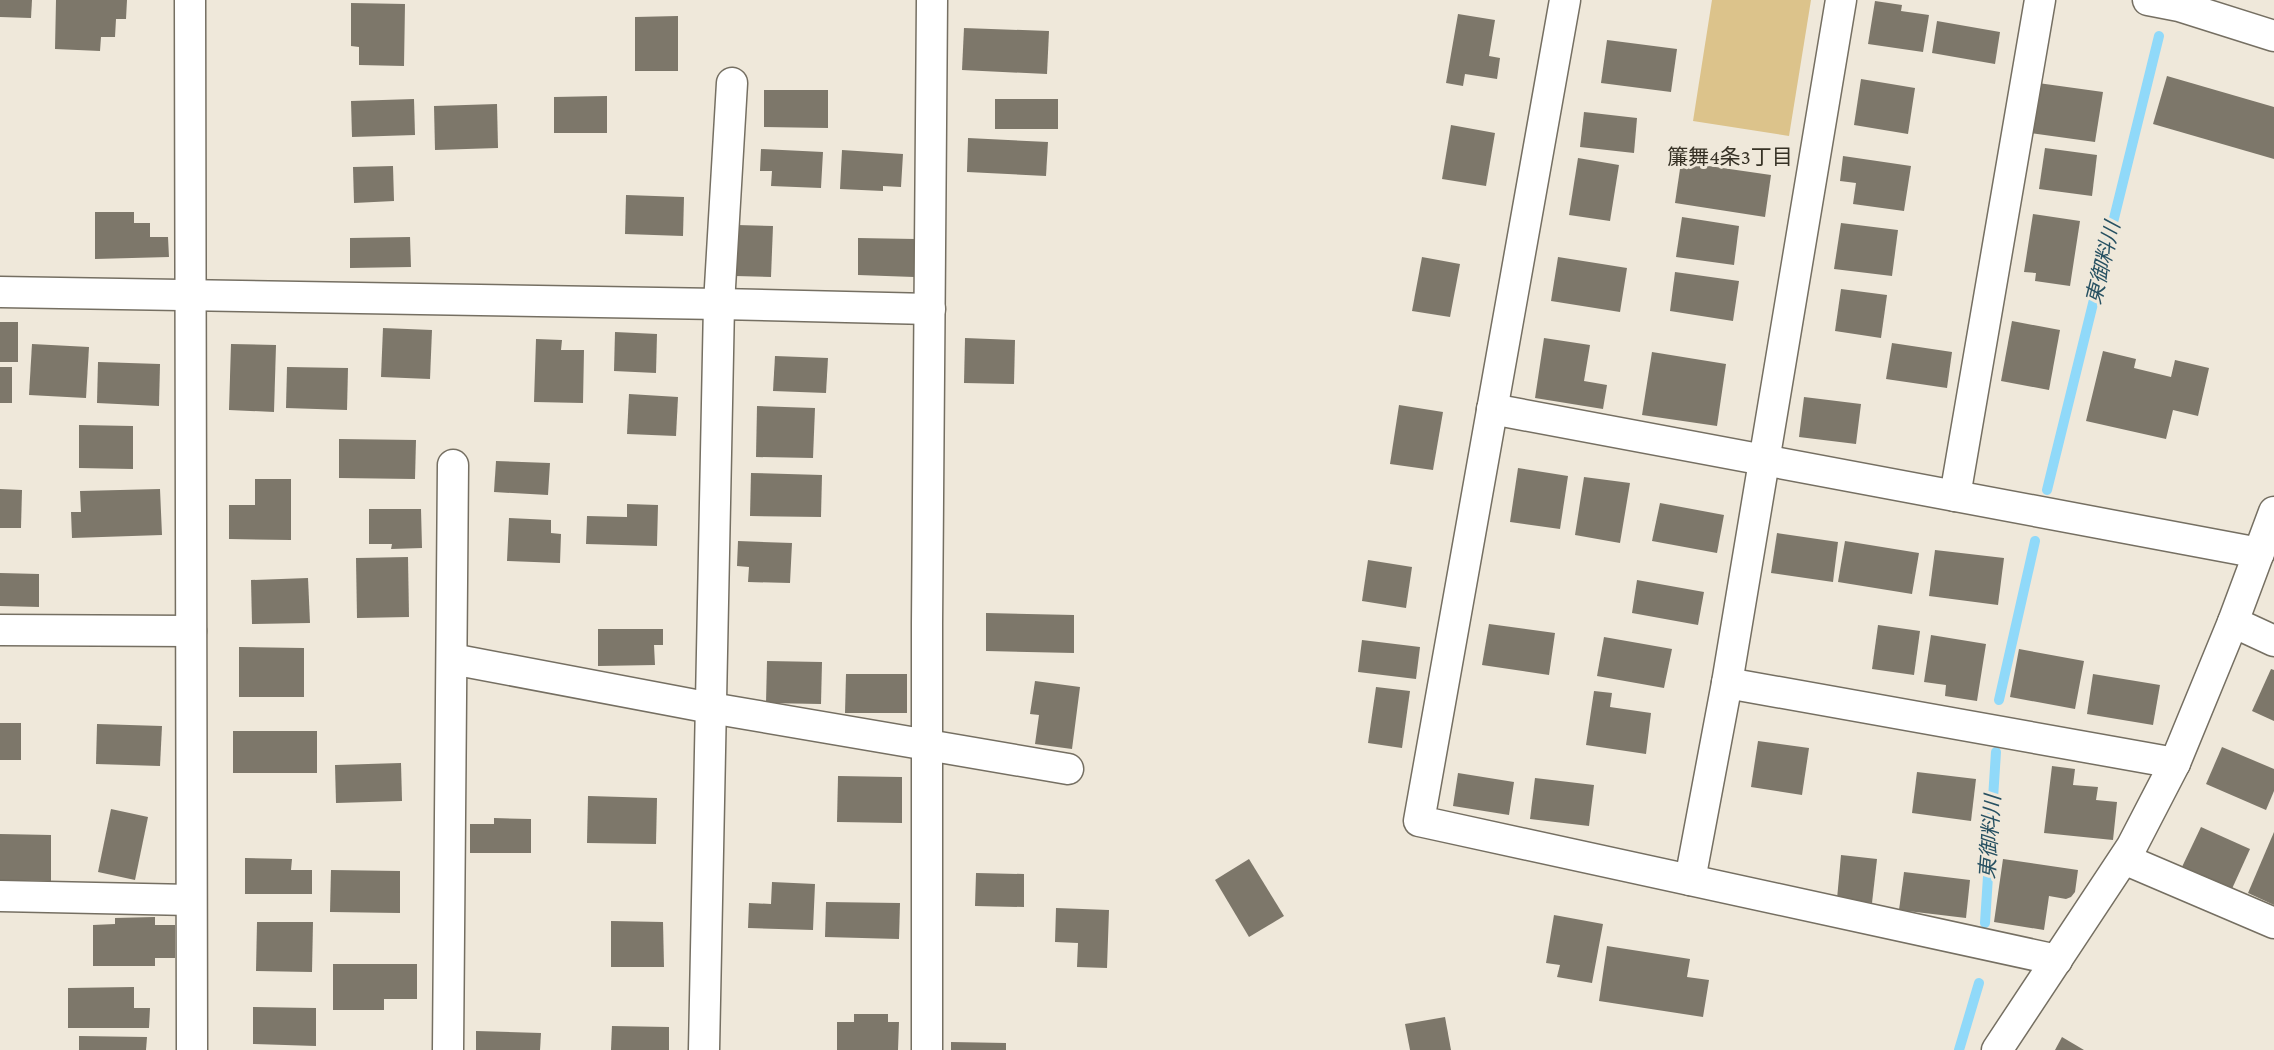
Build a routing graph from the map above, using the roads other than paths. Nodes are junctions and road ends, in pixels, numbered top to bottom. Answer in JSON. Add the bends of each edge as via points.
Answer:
{"nodes":[{"id":1,"x":190,"y":0,"type":"edge"},
{"id":2,"x":932,"y":0,"type":"edge"},
{"id":3,"x":1565,"y":0,"type":"edge"},
{"id":4,"x":1841,"y":0,"type":"edge"},
{"id":5,"x":2040,"y":0,"type":"edge"},
{"id":6,"x":2148,"y":0,"type":"edge"},
{"id":7,"x":2274,"y":36,"type":"edge"},
{"id":8,"x":732,"y":83,"type":"dead end"},
{"id":9,"x":0,"y":292,"type":"edge"},
{"id":10,"x":190,"y":294,"type":"junction"},
{"id":11,"x":719,"y":304,"type":"junction"},
{"id":12,"x":930,"y":309,"type":"junction"},
{"id":13,"x":1492,"y":409,"type":"junction"},
{"id":14,"x":1763,"y":460,"type":"junction"},
{"id":15,"x":453,"y":465,"type":"dead end"},
{"id":16,"x":1955,"y":496,"type":"junction"},
{"id":17,"x":2274,"y":512,"type":"edge"},
{"id":18,"x":2259,"y":553,"type":"junction"},
{"id":19,"x":2233,"y":622,"type":"junction"},
{"id":20,"x":0,"y":630,"type":"edge"},
{"id":21,"x":192,"y":631,"type":"junction"},
{"id":22,"x":2274,"y":641,"type":"edge"},
{"id":23,"x":452,"y":659,"type":"junction"},
{"id":24,"x":1727,"y":683,"type":"junction"},
{"id":25,"x":711,"y":708,"type":"junction"},
{"id":26,"x":927,"y":745,"type":"junction"},
{"id":27,"x":2175,"y":763,"type":"junction"},
{"id":28,"x":1068,"y":769,"type":"dead end"},
{"id":29,"x":2124,"y":859,"type":"junction"},
{"id":30,"x":1690,"y":880,"type":"junction"},
{"id":31,"x":0,"y":896,"type":"edge"},
{"id":32,"x":191,"y":900,"type":"junction"},
{"id":33,"x":2274,"y":923,"type":"edge"},
{"id":34,"x":2057,"y":960,"type":"junction"},
{"id":35,"x":192,"y":1050,"type":"edge"},
{"id":36,"x":448,"y":1050,"type":"edge"},
{"id":37,"x":704,"y":1050,"type":"edge"},
{"id":38,"x":927,"y":1050,"type":"edge"},
{"id":39,"x":1997,"y":1050,"type":"edge"}],
"edges":[{"from":1,"to":10,"type":"street"},
{"from":2,"to":12,"type":"street"},
{"from":3,"to":13,"type":"street"},
{"from":4,"to":14,"type":"street"},
{"from":5,"to":16,"type":"street"},
{"from":6,"to":7,"type":"street"},
{"from":8,"to":11,"type":"street"},
{"from":9,"to":10,"type":"street"},
{"from":10,"to":11,"type":"street"},
{"from":10,"to":21,"type":"street"},
{"from":11,"to":12,"type":"street"},
{"from":11,"to":25,"type":"street"},
{"from":12,"to":26,"type":"street"},
{"from":13,"to":14,"type":"street"},
{"from":13,"to":30,"type":"street","via":[[1419,821]]},
{"from":14,"to":16,"type":"street"},
{"from":14,"to":24,"type":"street"},
{"from":15,"to":23,"type":"street"},
{"from":16,"to":18,"type":"street"},
{"from":17,"to":18,"type":"street"},
{"from":18,"to":19,"type":"street"},
{"from":19,"to":22,"type":"street"},
{"from":19,"to":27,"type":"street"},
{"from":20,"to":21,"type":"street"},
{"from":21,"to":32,"type":"street"},
{"from":23,"to":25,"type":"street"},
{"from":23,"to":36,"type":"street"},
{"from":24,"to":27,"type":"street"},
{"from":24,"to":30,"type":"street"},
{"from":25,"to":26,"type":"street"},
{"from":25,"to":37,"type":"street"},
{"from":26,"to":28,"type":"street"},
{"from":26,"to":38,"type":"street"},
{"from":27,"to":29,"type":"street"},
{"from":29,"to":33,"type":"street"},
{"from":29,"to":34,"type":"street"},
{"from":30,"to":34,"type":"street"},
{"from":31,"to":32,"type":"street"},
{"from":32,"to":35,"type":"street"},
{"from":34,"to":39,"type":"street"}]}
